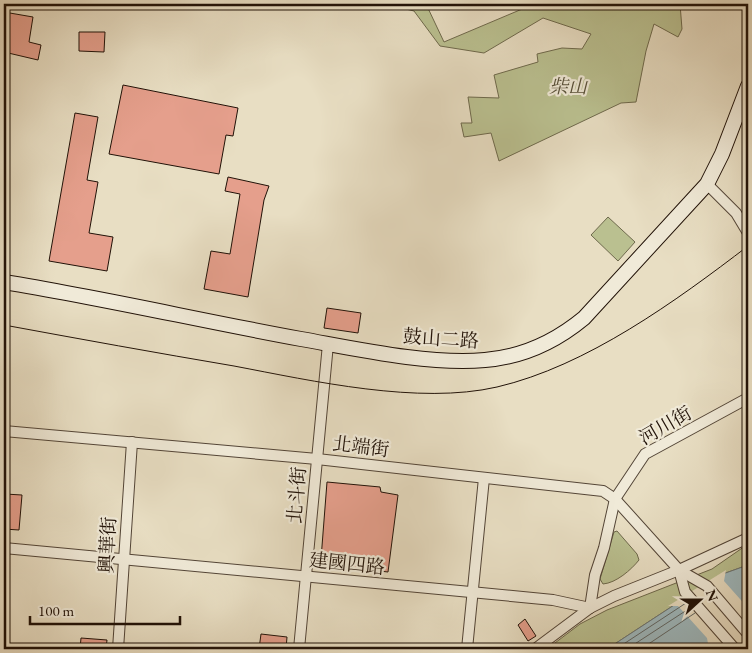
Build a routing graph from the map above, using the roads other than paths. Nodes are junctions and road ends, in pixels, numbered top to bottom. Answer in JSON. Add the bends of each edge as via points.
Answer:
{"nodes":[{"id":1,"x":748,"y":86,"type":"edge"},
{"id":2,"x":707,"y":184,"type":"junction"},
{"id":3,"x":748,"y":233,"type":"edge"},
{"id":4,"x":4,"y":282,"type":"edge"},
{"id":5,"x":328,"y":344,"type":"junction"},
{"id":6,"x":748,"y":398,"type":"edge"},
{"id":7,"x":4,"y":431,"type":"edge"},
{"id":8,"x":132,"y":442,"type":"junction"},
{"id":9,"x":317,"y":459,"type":"junction"},
{"id":10,"x":484,"y":478,"type":"junction"},
{"id":11,"x":615,"y":499,"type":"junction"},
{"id":12,"x":748,"y":538,"type":"edge"},
{"id":13,"x":4,"y":548,"type":"edge"},
{"id":14,"x":124,"y":560,"type":"junction"},
{"id":15,"x":679,"y":570,"type":"junction"},
{"id":16,"x":306,"y":576,"type":"junction"},
{"id":17,"x":471,"y":592,"type":"junction"},
{"id":18,"x":590,"y":608,"type":"junction"},
{"id":19,"x":748,"y":634,"type":"edge"},
{"id":20,"x":118,"y":649,"type":"edge"},
{"id":21,"x":299,"y":649,"type":"edge"},
{"id":22,"x":467,"y":649,"type":"edge"},
{"id":23,"x":535,"y":649,"type":"edge"},
{"id":24,"x":735,"y":649,"type":"edge"}],
"edges":[{"from":1,"to":2,"type":"street","name":"鼓山二路"},
{"from":2,"to":3,"type":"street","via":[[736,213]]},
{"from":2,"to":5,"type":"street","name":"鼓山二路","via":[[584,318],[547,344],[506,357],[453,361]]},
{"from":4,"to":5,"type":"street","name":"鼓山二路"},
{"from":5,"to":9,"type":"street","name":"北斗街"},
{"from":6,"to":11,"type":"street","name":"河川街","via":[[644,454]]},
{"from":7,"to":8,"type":"street","name":"北端街"},
{"from":8,"to":9,"type":"street","name":"北端街"},
{"from":8,"to":14,"type":"street","name":"興華街"},
{"from":9,"to":10,"type":"street","name":"北端街"},
{"from":9,"to":16,"type":"street","name":"北斗街"},
{"from":10,"to":11,"type":"street","name":"北端街","via":[[602,491]]},
{"from":10,"to":17,"type":"street"},
{"from":11,"to":15,"type":"street","name":"北端街"},
{"from":11,"to":18,"type":"street","via":[[595,575]]},
{"from":12,"to":15,"type":"street"},
{"from":13,"to":14,"type":"street","name":"建國四路"},
{"from":14,"to":16,"type":"street","name":"建國四路"},
{"from":14,"to":20,"type":"street","name":"興華街"},
{"from":15,"to":18,"type":"street"},
{"from":15,"to":19,"type":"street","via":[[707,586]]},
{"from":15,"to":24,"type":"street","via":[[688,595]]},
{"from":16,"to":17,"type":"street","name":"建國四路"},
{"from":16,"to":21,"type":"street","name":"北斗街"},
{"from":17,"to":18,"type":"street","name":"建國四路","via":[[553,600]]},
{"from":17,"to":22,"type":"street"},
{"from":18,"to":23,"type":"street"}]}
